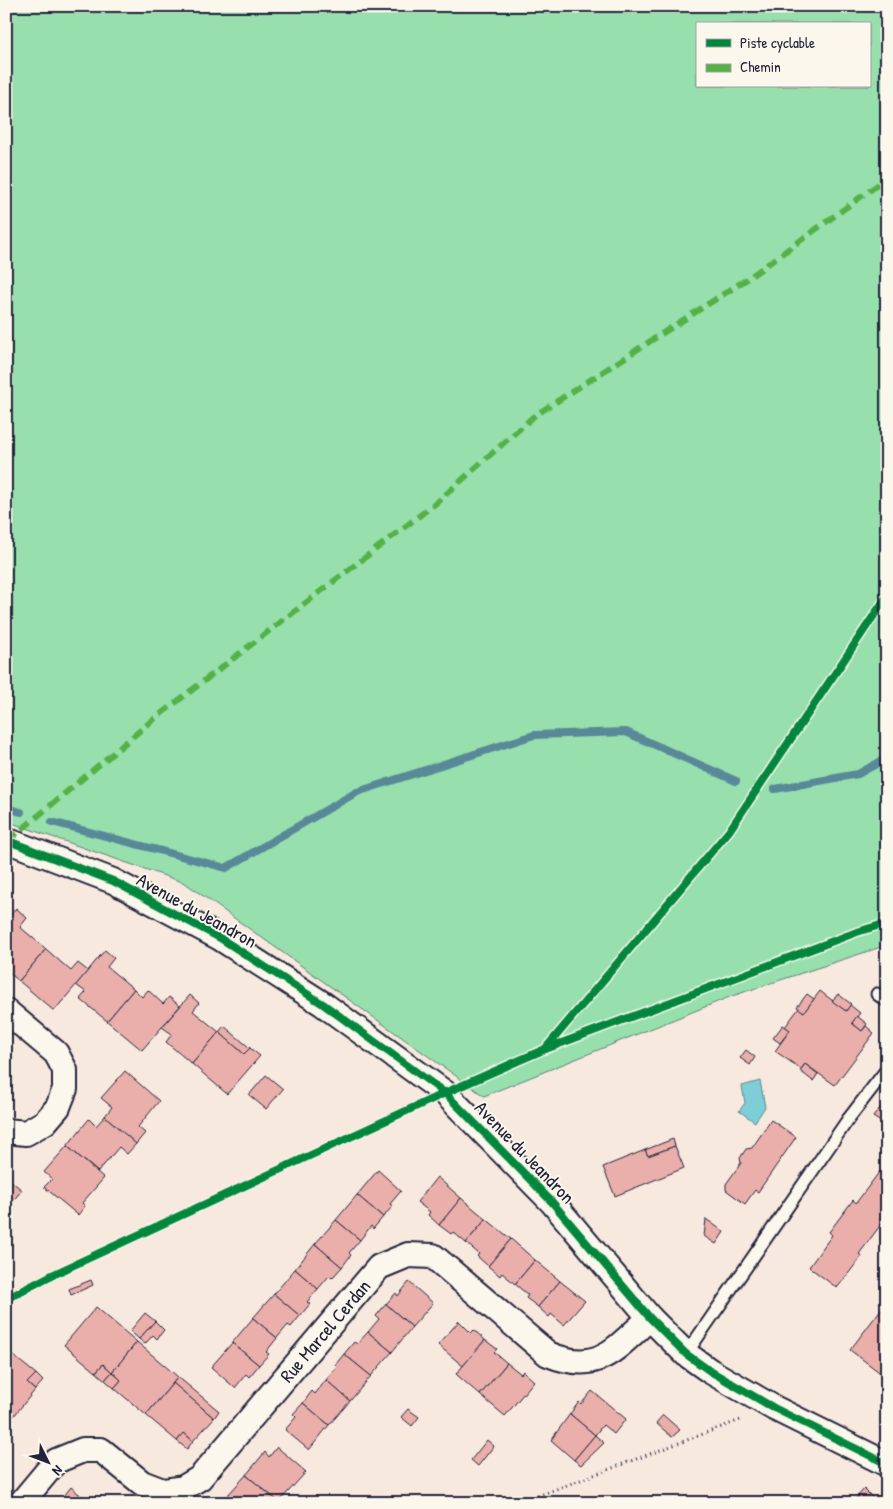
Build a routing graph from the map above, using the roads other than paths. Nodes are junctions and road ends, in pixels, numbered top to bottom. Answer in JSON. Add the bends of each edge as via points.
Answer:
{"nodes":[{"id":1,"x":6,"y":840,"type":"edge"},
{"id":2,"x":6,"y":1011,"type":"edge"},
{"id":3,"x":887,"y":1069,"type":"edge"},
{"id":4,"x":6,"y":1131,"type":"edge"},
{"id":5,"x":650,"y":1318,"type":"junction"},
{"id":6,"x":686,"y":1354,"type":"junction"},
{"id":7,"x":887,"y":1464,"type":"edge"},
{"id":8,"x":21,"y":1503,"type":"edge"}],
"edges":[{"from":1,"to":5,"type":"street","name":"Avenue du Jeandron","via":[[113,881],[220,938],[323,1004],[445,1093],[552,1202]]},
{"from":2,"to":4,"type":"street","via":[[56,1052],[65,1070],[65,1089],[58,1107],[45,1122],[26,1133]]},
{"from":3,"to":6,"type":"lane","via":[[849,1118]]},
{"from":5,"to":6,"type":"street","name":"Avenue du Jeandron"},
{"from":5,"to":8,"type":"street","name":"Rue Marcel Cerdan","via":[[604,1357],[585,1363],[565,1361],[548,1354],[433,1256],[408,1254],[380,1267],[200,1478],[183,1488],[163,1491],[142,1483],[101,1450],[83,1450],[56,1461]]},
{"from":6,"to":7,"type":"street","name":"Avenue du Jeandron","via":[[774,1408]]}]}
